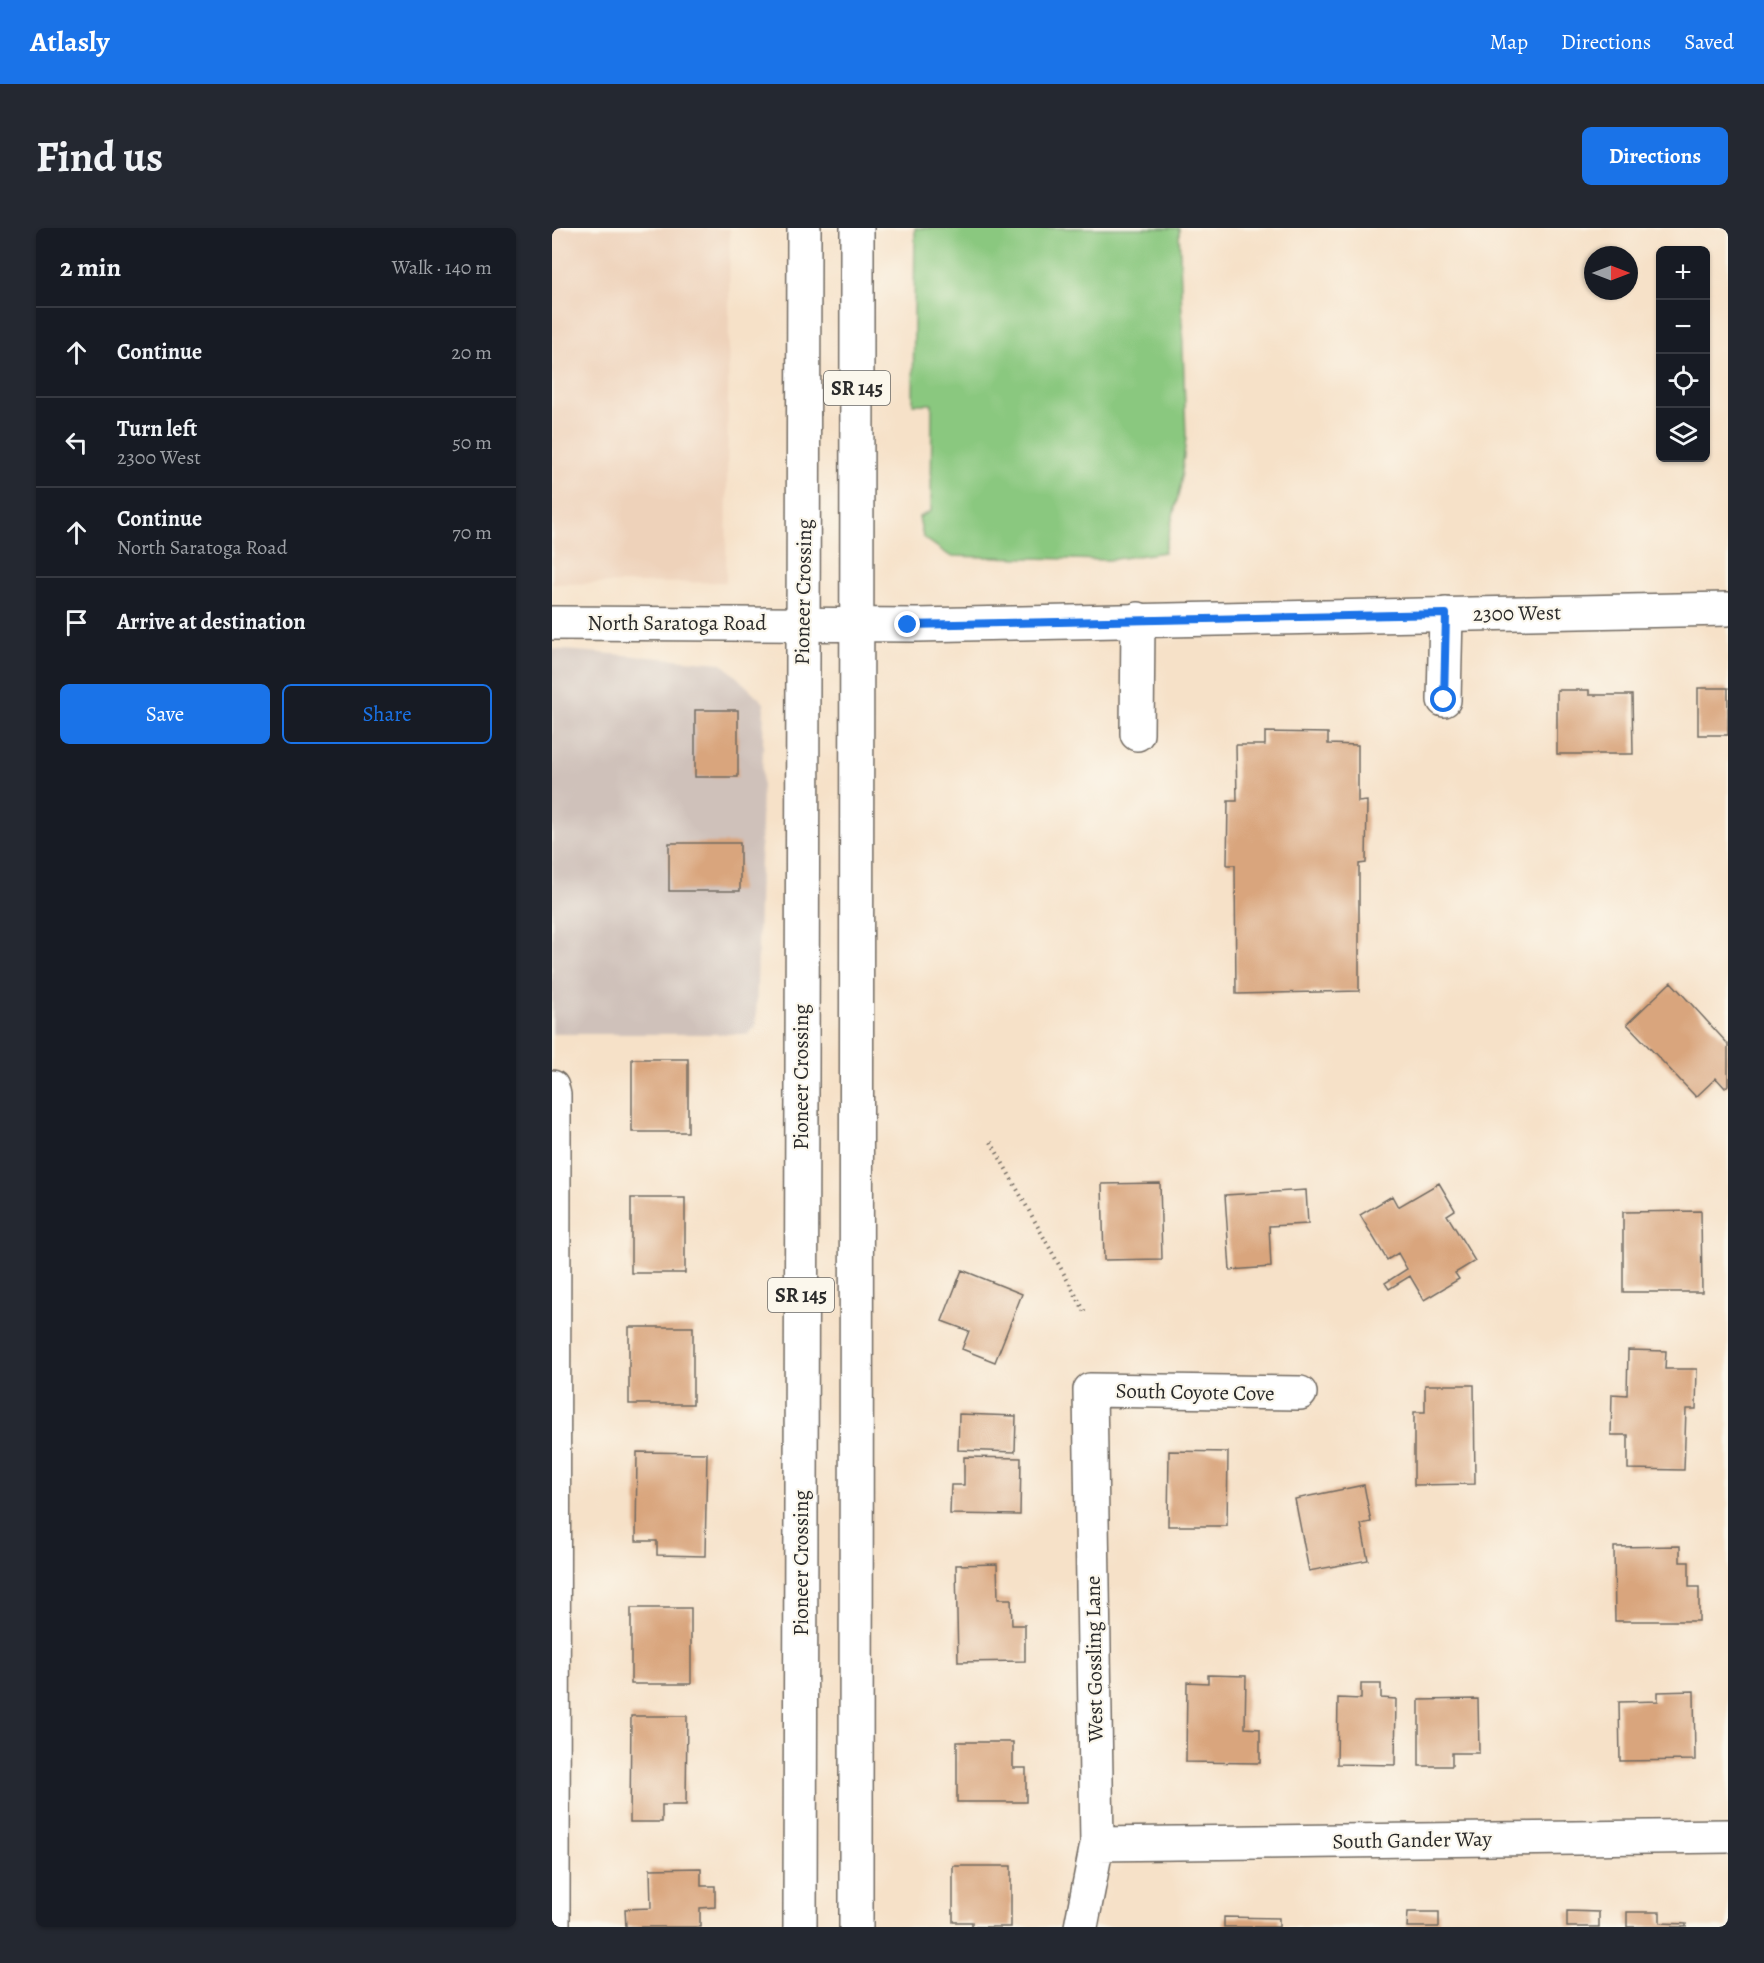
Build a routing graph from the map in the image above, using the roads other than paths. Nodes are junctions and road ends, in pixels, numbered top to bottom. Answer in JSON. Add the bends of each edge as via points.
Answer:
{"nodes":[{"id":1,"x":804,"y":228,"type":"edge"},
{"id":2,"x":857,"y":228,"type":"edge"},
{"id":3,"x":1728,"y":609,"type":"edge"},
{"id":4,"x":1446,"y":614,"type":"junction"},
{"id":5,"x":1233,"y":617,"type":"joint"},
{"id":6,"x":1138,"y":620,"type":"junction"},
{"id":7,"x":552,"y":623,"type":"edge"},
{"id":8,"x":803,"y":624,"type":"junction"},
{"id":9,"x":857,"y":624,"type":"junction"},
{"id":10,"x":1444,"y":700,"type":"dead end"},
{"id":11,"x":1137,"y":734,"type":"dead end"},
{"id":12,"x":552,"y":1087,"type":"edge"},
{"id":13,"x":1090,"y":1390,"type":"joint"},
{"id":14,"x":1300,"y":1393,"type":"dead end"},
{"id":15,"x":1728,"y":1836,"type":"edge"},
{"id":16,"x":1097,"y":1844,"type":"junction"},
{"id":17,"x":553,"y":1927,"type":"edge"},
{"id":18,"x":800,"y":1927,"type":"edge"},
{"id":19,"x":856,"y":1927,"type":"edge"},
{"id":20,"x":1081,"y":1927,"type":"edge"}],
"edges":[{"from":1,"to":8,"type":"main road","name":"Pioneer Crossing","number":"SR 145"},
{"from":2,"to":9,"type":"main road","number":"SR 145"},
{"from":3,"to":4,"type":"main road","name":"2300 West"},
{"from":4,"to":5,"type":"main road","name":"2300 West"},
{"from":4,"to":10,"type":"main road"},
{"from":5,"to":6,"type":"main road","name":"North Saratoga Road"},
{"from":6,"to":9,"type":"main road","name":"North Saratoga Road"},
{"from":6,"to":11,"type":"main road"},
{"from":7,"to":8,"type":"main road","name":"North Saratoga Road"},
{"from":8,"to":9,"type":"main road","name":"North Saratoga Road"},
{"from":8,"to":18,"type":"main road","name":"Pioneer Crossing","number":"SR 145"},
{"from":9,"to":19,"type":"main road","number":"SR 145"},
{"from":12,"to":17,"type":"main road"},
{"from":13,"to":14,"type":"main road","name":"South Coyote Cove"},
{"from":13,"to":16,"type":"main road","name":"West Gossling Lane"},
{"from":15,"to":16,"type":"main road","name":"South Gander Way"},
{"from":16,"to":20,"type":"main road","name":"West Gossling Lane"}]}
